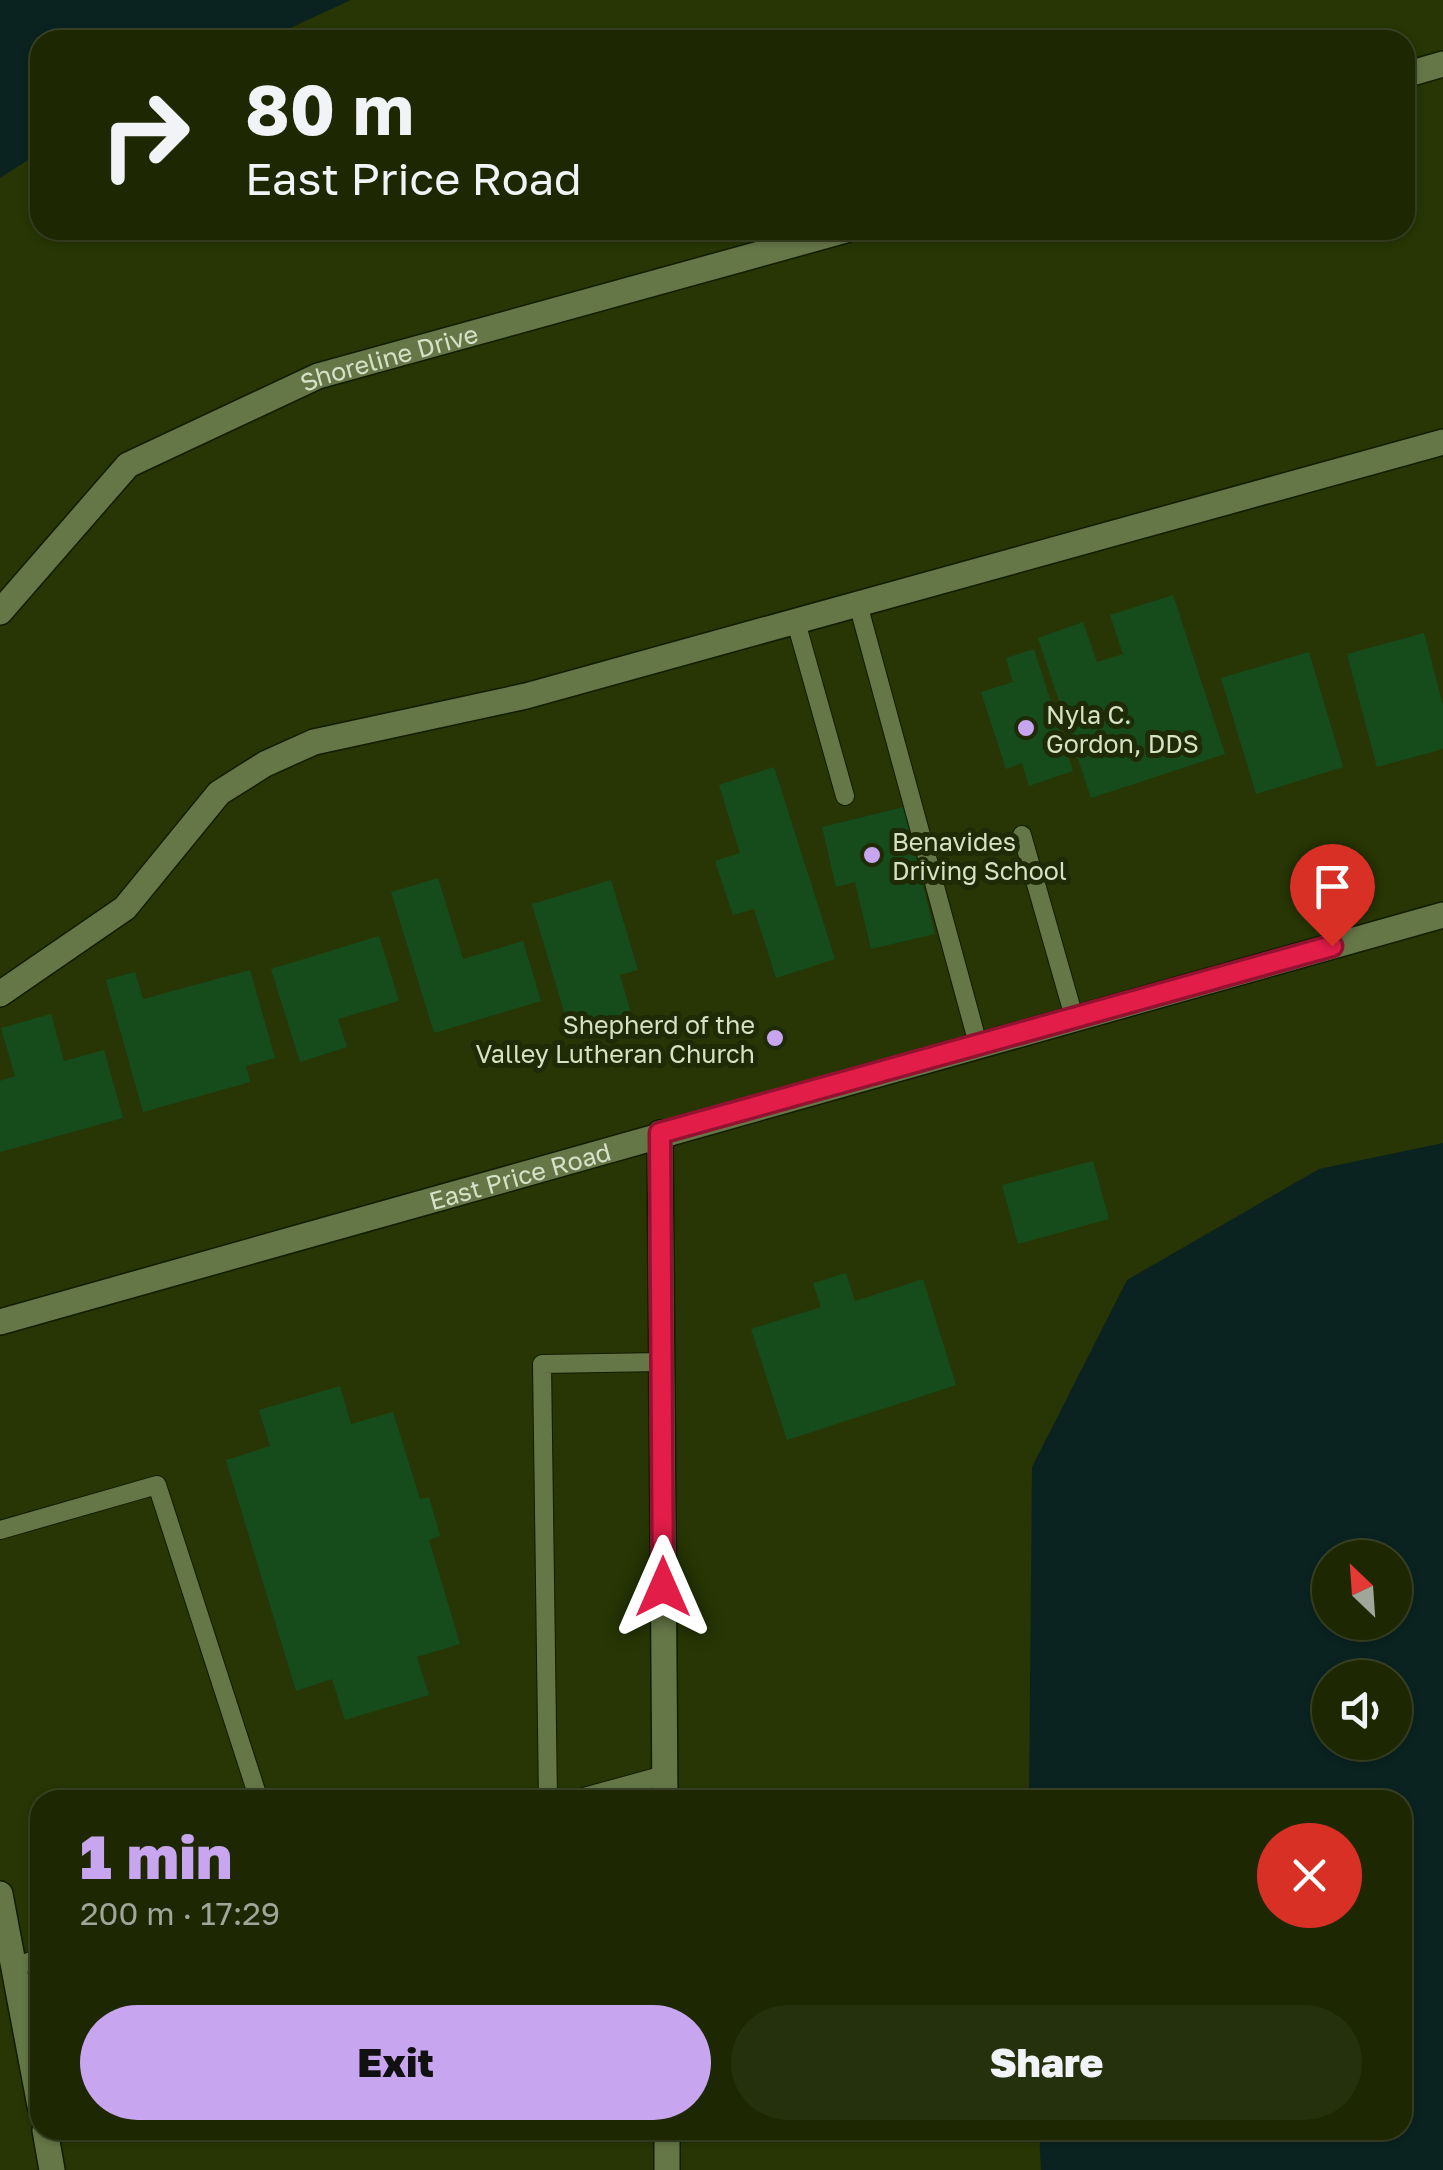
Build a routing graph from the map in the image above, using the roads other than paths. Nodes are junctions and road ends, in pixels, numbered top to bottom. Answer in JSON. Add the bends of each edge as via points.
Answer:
{"nodes":[{"id":1,"x":1443,"y":64,"type":"edge"},
{"id":2,"x":1415,"y":72,"type":"edge"},
{"id":3,"x":810,"y":240,"type":"edge"},
{"id":4,"x":1443,"y":442,"type":"edge"},
{"id":5,"x":858,"y":604,"type":"junction"},
{"id":6,"x":0,"y":612,"type":"edge"},
{"id":7,"x":796,"y":622,"type":"junction"},
{"id":8,"x":845,"y":796,"type":"dead end"},
{"id":9,"x":1022,"y":836,"type":"dead end"},
{"id":10,"x":1443,"y":915,"type":"edge"},
{"id":11,"x":0,"y":994,"type":"edge"},
{"id":12,"x":1074,"y":1018,"type":"junction"},
{"id":13,"x":978,"y":1044,"type":"junction"},
{"id":14,"x":660,"y":1133,"type":"junction"},
{"id":15,"x":0,"y":1322,"type":"edge"},
{"id":16,"x":662,"y":1362,"type":"junction"},
{"id":17,"x":0,"y":1530,"type":"edge"},
{"id":18,"x":664,"y":1787,"type":"edge"},
{"id":19,"x":256,"y":1790,"type":"edge"},
{"id":20,"x":548,"y":1790,"type":"edge"},
{"id":21,"x":0,"y":1894,"type":"edge"},
{"id":22,"x":30,"y":1961,"type":"edge"},
{"id":23,"x":14,"y":1966,"type":"junction"},
{"id":24,"x":30,"y":2052,"type":"edge"},
{"id":25,"x":46,"y":2140,"type":"edge"},
{"id":26,"x":667,"y":2140,"type":"edge"},
{"id":27,"x":52,"y":2170,"type":"edge"},
{"id":28,"x":667,"y":2170,"type":"edge"}],
"edges":[{"from":1,"to":2,"type":"street"},
{"from":3,"to":6,"type":"street","name":"Shoreline Drive","via":[[318,376],[128,465]]},
{"from":4,"to":5,"type":"street"},
{"from":5,"to":7,"type":"street"},
{"from":5,"to":13,"type":"lane"},
{"from":7,"to":8,"type":"lane"},
{"from":7,"to":11,"type":"street","via":[[526,696],[314,742],[265,764],[219,792],[125,908]]},
{"from":9,"to":12,"type":"lane"},
{"from":10,"to":12,"type":"street","name":"East Price Road"},
{"from":12,"to":13,"type":"street","name":"East Price Road"},
{"from":13,"to":14,"type":"street","name":"East Price Road"},
{"from":14,"to":15,"type":"street","name":"East Price Road"},
{"from":14,"to":16,"type":"street"},
{"from":16,"to":18,"type":"street"},
{"from":16,"to":20,"type":"lane","via":[[542,1364]]},
{"from":17,"to":19,"type":"lane","via":[[158,1485]]},
{"from":21,"to":23,"type":"street"},
{"from":22,"to":23,"type":"lane"},
{"from":23,"to":24,"type":"street"},
{"from":25,"to":27,"type":"street"},
{"from":26,"to":28,"type":"street"}]}
